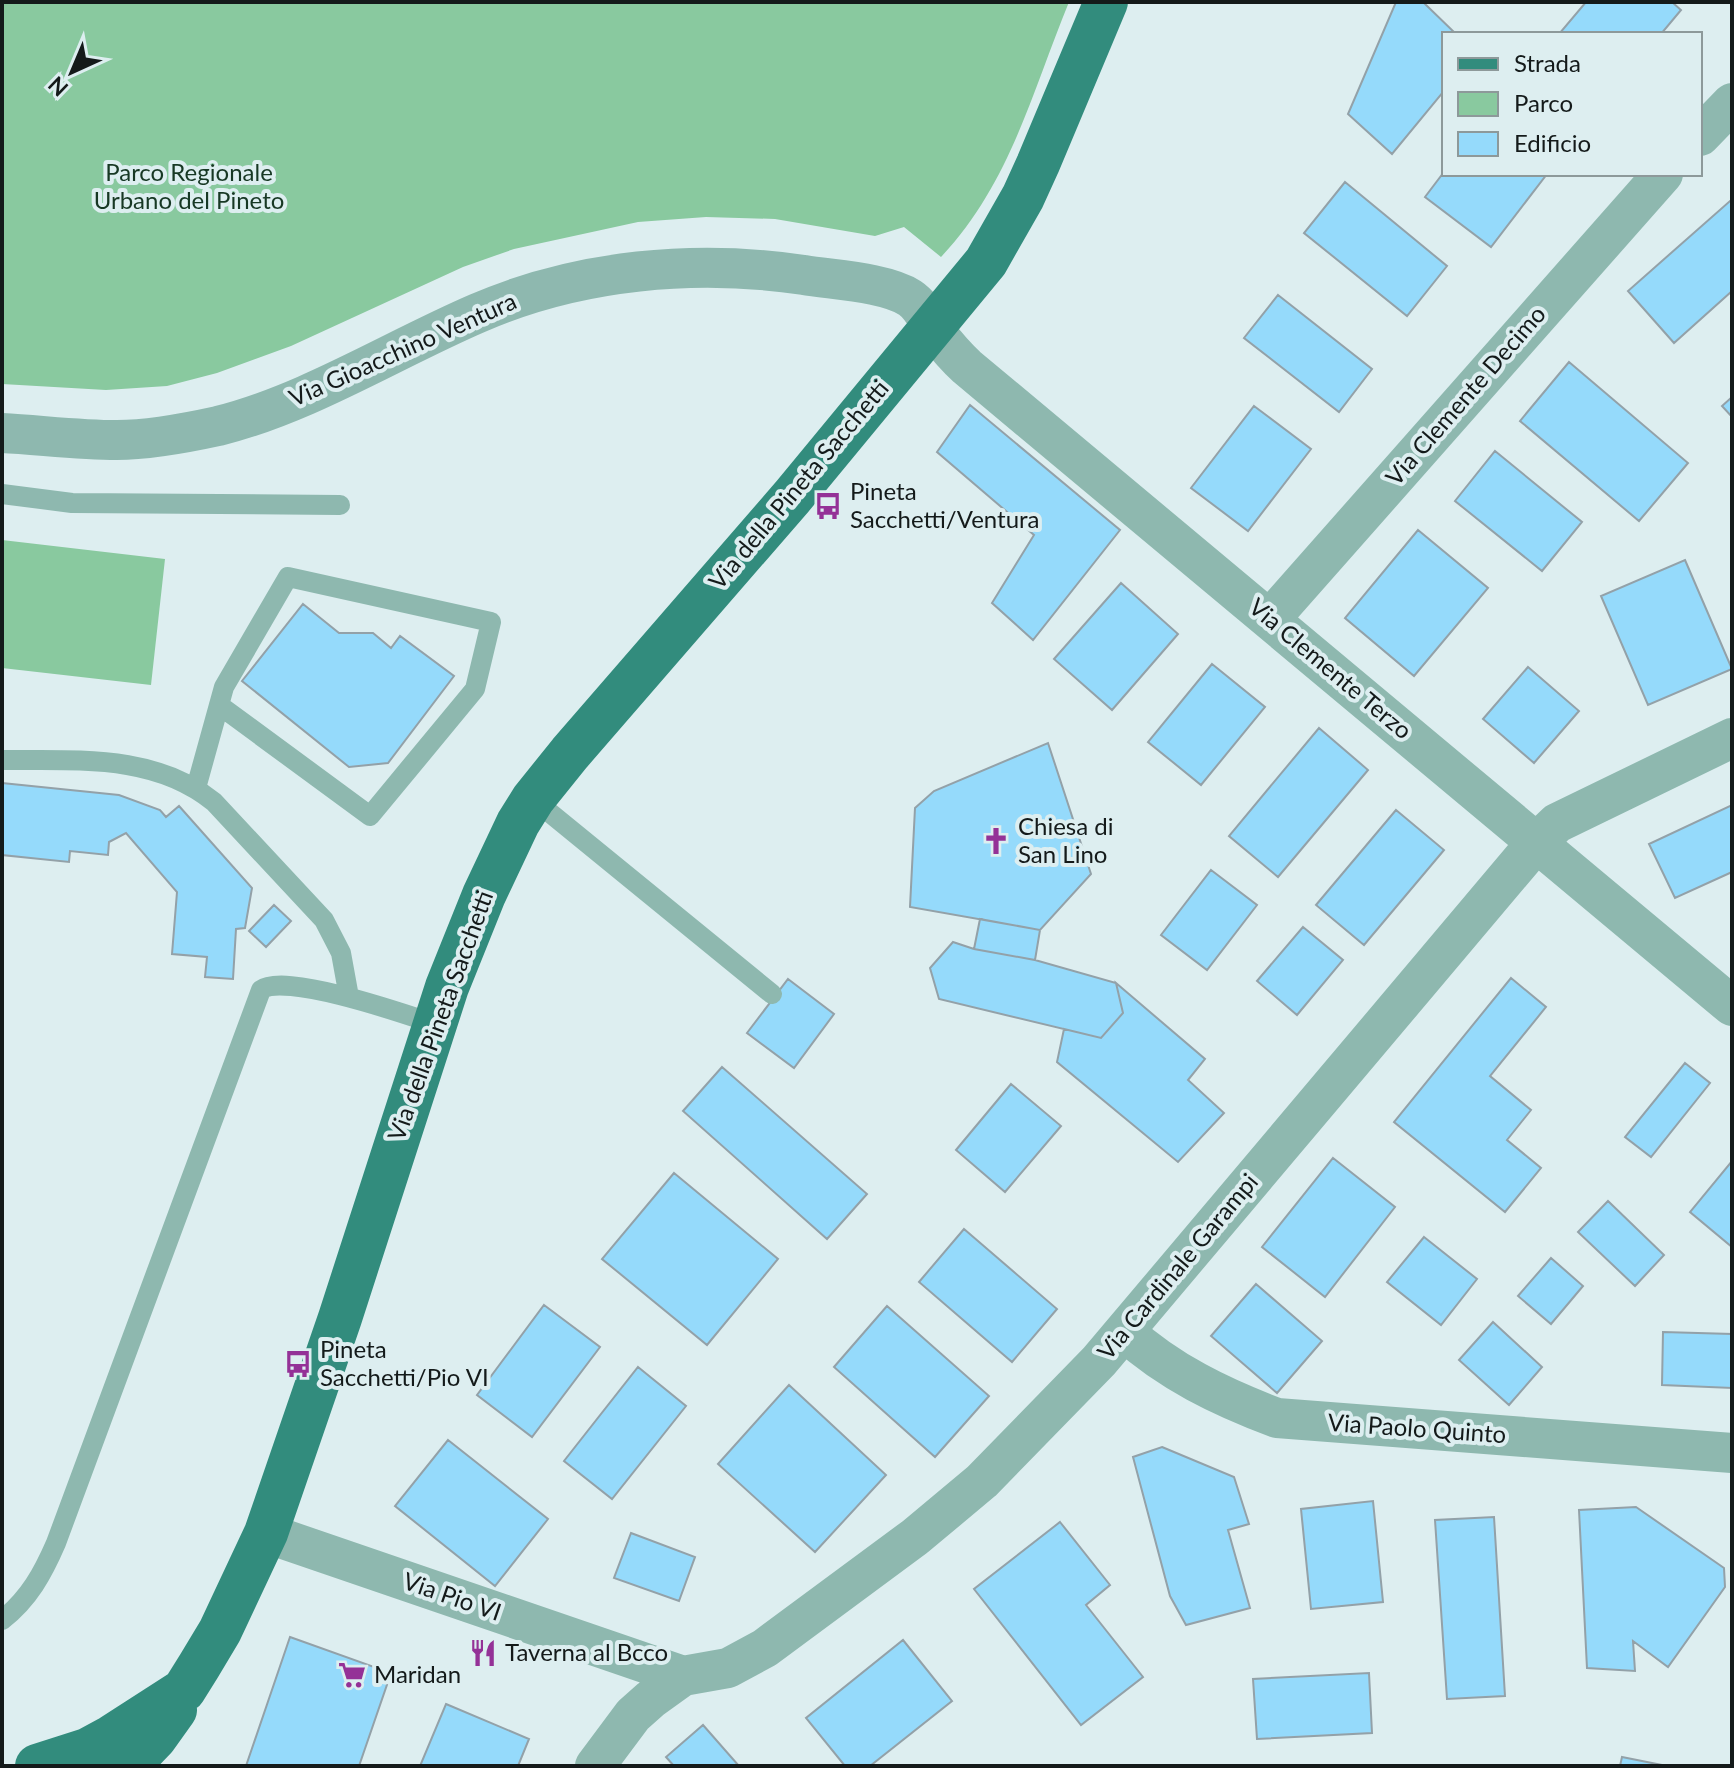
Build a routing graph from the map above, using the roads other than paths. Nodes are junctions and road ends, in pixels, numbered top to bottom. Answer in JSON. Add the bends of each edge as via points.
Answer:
{"nodes":[{"id":1,"x":1106,"y":2,"type":"edge"},
{"id":2,"x":1732,"y":103,"type":"edge"},
{"id":3,"x":1702,"y":134,"type":"edge"},
{"id":4,"x":1661,"y":176,"type":"edge"},
{"id":5,"x":933,"y":327,"type":"junction"},
{"id":6,"x":2,"y":433,"type":"edge"},
{"id":7,"x":2,"y":494,"type":"edge"},
{"id":8,"x":340,"y":505,"type":"dead end"},
{"id":9,"x":1270,"y":619,"type":"junction"},
{"id":10,"x":219,"y":705,"type":"junction"},
{"id":11,"x":1732,"y":738,"type":"edge"},
{"id":12,"x":2,"y":760,"type":"edge"},
{"id":13,"x":196,"y":788,"type":"junction"},
{"id":14,"x":533,"y":799,"type":"junction"},
{"id":15,"x":1536,"y":843,"type":"junction"},
{"id":16,"x":772,"y":994,"type":"dead end"},
{"id":17,"x":349,"y":997,"type":"junction"},
{"id":18,"x":1732,"y":1006,"type":"edge"},
{"id":19,"x":435,"y":1024,"type":"junction"},
{"id":20,"x":1125,"y":1332,"type":"junction"},
{"id":21,"x":1732,"y":1453,"type":"edge"},
{"id":22,"x":266,"y":1533,"type":"junction"},
{"id":23,"x":2,"y":1620,"type":"edge"},
{"id":24,"x":683,"y":1676,"type":"junction"},
{"id":25,"x":184,"y":1690,"type":"junction"},
{"id":26,"x":37,"y":1766,"type":"edge"},
{"id":27,"x":128,"y":1766,"type":"edge"},
{"id":28,"x":595,"y":1766,"type":"edge"}],
"edges":[{"from":1,"to":5,"type":"main road","name":"Via della Pineta Sacchetti","via":[[1023,197],[986,262]]},
{"from":2,"to":3,"type":"street"},
{"from":4,"to":9,"type":"street","name":"Via Clemente Decimo"},
{"from":5,"to":6,"type":"street","name":"Via Gioacchino Ventura","via":[[906,295],[872,286],[747,268],[647,271],[535,292],[277,406],[218,426],[118,440]]},
{"from":5,"to":9,"type":"street","name":"Via Clemente Terzo","via":[[967,367]]},
{"from":5,"to":14,"type":"main road","name":"Via della Pineta Sacchetti"},
{"from":7,"to":8,"type":"lane","via":[[72,503]]},
{"from":9,"to":15,"type":"street","name":"Via Clemente Terzo"},
{"from":10,"to":10,"type":"lane","via":[[224,687],[288,577],[491,622],[475,689],[370,816]]},
{"from":10,"to":13,"type":"lane"},
{"from":11,"to":15,"type":"street","name":"Via Cardinale Garampi","via":[[1557,823]]},
{"from":12,"to":13,"type":"lane","via":[[134,766],[175,776]]},
{"from":13,"to":17,"type":"lane","via":[[324,920],[341,953]]},
{"from":14,"to":16,"type":"lane"},
{"from":14,"to":19,"type":"main road","name":"Via della Pineta Sacchetti","via":[[484,895]]},
{"from":15,"to":18,"type":"street","name":"Via Clemente Terzo"},
{"from":15,"to":20,"type":"street","name":"Via Cardinale Garampi"},
{"from":17,"to":19,"type":"lane"},
{"from":17,"to":23,"type":"lane","via":[[275,985],[258,995],[56,1543],[25,1599]]},
{"from":19,"to":22,"type":"main road","name":"Via della Pineta Sacchetti"},
{"from":20,"to":21,"type":"street","name":"Via Paolo Quinto","via":[[1178,1372],[1277,1418]]},
{"from":20,"to":24,"type":"street","name":"Via Cardinale Garampi","via":[[982,1481],[915,1537],[765,1648],[728,1668]]},
{"from":22,"to":24,"type":"street","name":"Via Pio VI"},
{"from":22,"to":25,"type":"main road","name":"Via della Pineta Sacchetti","via":[[220,1631]]},
{"from":24,"to":28,"type":"street","name":"Via Cardinale Garampi","via":[[633,1715]]},
{"from":25,"to":26,"type":"main road","name":"Via della Pineta Sacchetti","via":[[87,1750]]},
{"from":25,"to":27,"type":"main road","via":[[165,1725]]}]}
